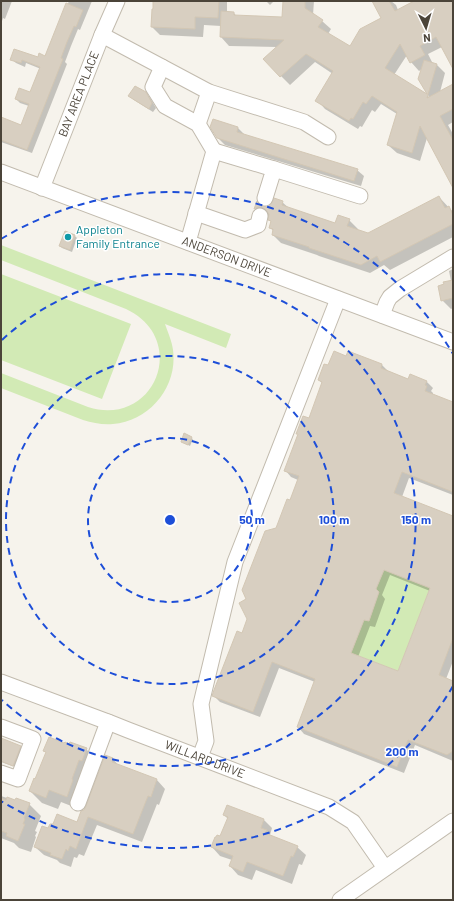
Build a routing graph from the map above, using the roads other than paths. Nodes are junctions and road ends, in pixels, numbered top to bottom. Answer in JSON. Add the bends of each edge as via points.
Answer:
{"nodes":[{"id":1,"x":117,"y":1,"type":"edge"},
{"id":2,"x":102,"y":35,"type":"junction"},
{"id":3,"x":162,"y":67,"type":"junction"},
{"id":4,"x":209,"y":92,"type":"junction"},
{"id":5,"x":198,"y":124,"type":"junction"},
{"id":6,"x":328,"y":137,"type":"dead end"},
{"id":7,"x":214,"y":151,"type":"junction"},
{"id":8,"x":274,"y":169,"type":"junction"},
{"id":9,"x":1,"y":172,"type":"edge"},
{"id":10,"x":42,"y":188,"type":"junction"},
{"id":11,"x":360,"y":196,"type":"dead end"},
{"id":12,"x":265,"y":198,"type":"dead end"},
{"id":13,"x":196,"y":213,"type":"junction"},
{"id":14,"x":260,"y":216,"type":"dead end"},
{"id":15,"x":188,"y":242,"type":"junction"},
{"id":16,"x":453,"y":257,"type":"edge"},
{"id":17,"x":338,"y":299,"type":"junction"},
{"id":18,"x":382,"y":315,"type":"junction"},
{"id":19,"x":453,"y":342,"type":"edge"},
{"id":20,"x":2,"y":685,"type":"edge"},
{"id":21,"x":108,"y":722,"type":"junction"},
{"id":22,"x":1,"y":727,"type":"edge"},
{"id":23,"x":200,"y":757,"type":"junction"},
{"id":24,"x":1,"y":773,"type":"edge"},
{"id":25,"x":78,"y":804,"type":"dead end"},
{"id":26,"x":453,"y":821,"type":"edge"},
{"id":27,"x":385,"y":868,"type":"junction"},
{"id":28,"x":340,"y":900,"type":"edge"}],
"edges":[{"from":1,"to":2,"type":"street","name":"BAY AREA PLACE"},
{"from":2,"to":3,"type":"street"},
{"from":2,"to":10,"type":"street","name":"BAY AREA PLACE"},
{"from":3,"to":4,"type":"street"},
{"from":3,"to":5,"type":"street","via":[[153,87],[166,106]]},
{"from":4,"to":5,"type":"street"},
{"from":4,"to":6,"type":"street","via":[[304,122]]},
{"from":5,"to":7,"type":"street"},
{"from":7,"to":8,"type":"street"},
{"from":7,"to":13,"type":"street"},
{"from":8,"to":11,"type":"street"},
{"from":8,"to":12,"type":"street"},
{"from":9,"to":10,"type":"street","name":"ANDERSON DRIVE"},
{"from":10,"to":15,"type":"street","name":"ANDERSON DRIVE"},
{"from":13,"to":14,"type":"street","via":[[245,230],[258,225]]},
{"from":13,"to":15,"type":"street"},
{"from":15,"to":17,"type":"street","name":"ANDERSON DRIVE"},
{"from":16,"to":18,"type":"street","via":[[390,297]]},
{"from":17,"to":18,"type":"street","name":"ANDERSON DRIVE"},
{"from":17,"to":23,"type":"street","via":[[235,562],[201,704],[206,741]]},
{"from":18,"to":19,"type":"street","name":"ANDERSON DRIVE"},
{"from":20,"to":21,"type":"street","name":"WILLARD DRIVE"},
{"from":21,"to":23,"type":"street","name":"WILLARD DRIVE"},
{"from":21,"to":25,"type":"street"},
{"from":22,"to":24,"type":"street","via":[[32,739],[18,779]]},
{"from":23,"to":27,"type":"street","name":"WILLARD DRIVE","via":[[329,807],[353,822]]},
{"from":26,"to":27,"type":"street"},
{"from":27,"to":28,"type":"street"}]}
